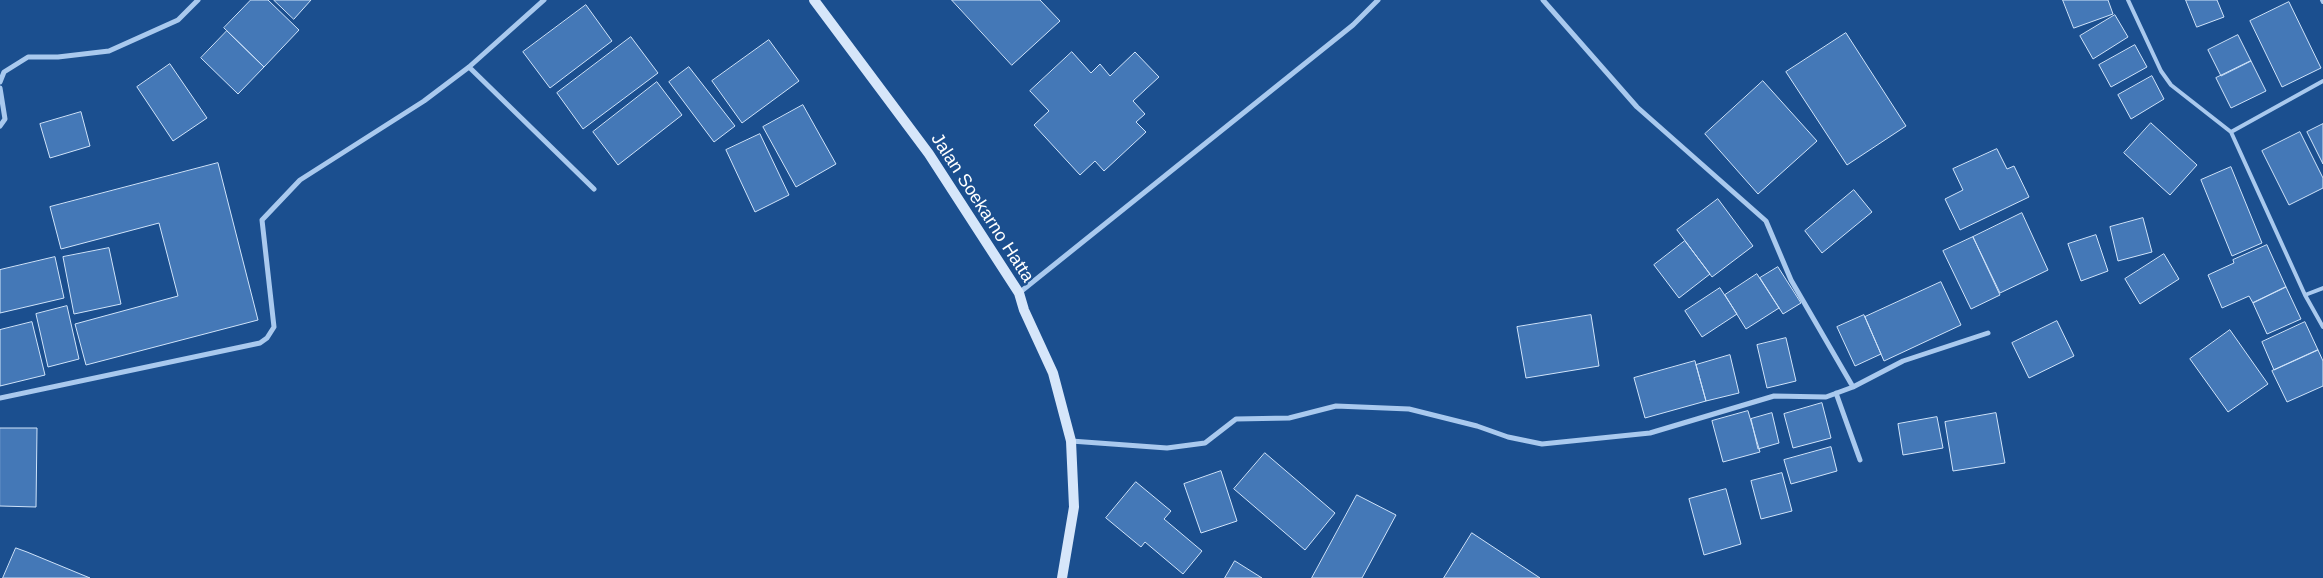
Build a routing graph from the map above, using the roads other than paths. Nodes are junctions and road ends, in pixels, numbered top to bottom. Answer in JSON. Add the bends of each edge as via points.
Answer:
{"nodes":[{"id":1,"x":198,"y":0,"type":"edge"},
{"id":2,"x":544,"y":0,"type":"edge"},
{"id":3,"x":814,"y":0,"type":"edge"},
{"id":4,"x":1378,"y":0,"type":"edge"},
{"id":5,"x":1543,"y":0,"type":"edge"},
{"id":6,"x":2128,"y":0,"type":"edge"},
{"id":7,"x":469,"y":66,"type":"junction"},
{"id":8,"x":2323,"y":81,"type":"edge"},
{"id":9,"x":0,"y":82,"type":"edge"},
{"id":10,"x":0,"y":88,"type":"edge"},
{"id":11,"x":0,"y":126,"type":"edge"},
{"id":12,"x":2231,"y":132,"type":"junction"},
{"id":13,"x":594,"y":189,"type":"dead end"},
{"id":14,"x":2323,"y":288,"type":"edge"},
{"id":15,"x":1020,"y":294,"type":"junction"},
{"id":16,"x":2305,"y":295,"type":"junction"},
{"id":17,"x":2323,"y":327,"type":"edge"},
{"id":18,"x":1988,"y":332,"type":"dead end"},
{"id":19,"x":1853,"y":387,"type":"junction"},
{"id":20,"x":1836,"y":394,"type":"junction"},
{"id":21,"x":0,"y":398,"type":"edge"},
{"id":22,"x":1071,"y":441,"type":"junction"},
{"id":23,"x":1860,"y":460,"type":"dead end"},
{"id":24,"x":1062,"y":578,"type":"edge"}],
"edges":[{"from":1,"to":9,"type":"street","via":[[178,20],[108,50],[58,57],[28,57],[4,72]]},
{"from":2,"to":7,"type":"street"},
{"from":3,"to":15,"type":"street","name":"Jalan Soekarno Hatta","via":[[929,154]]},
{"from":4,"to":15,"type":"street","via":[[1353,25]]},
{"from":5,"to":19,"type":"street","via":[[1637,107],[1766,221],[1791,280]]},
{"from":6,"to":12,"type":"lane","via":[[2171,85]]},
{"from":7,"to":13,"type":"street"},
{"from":7,"to":21,"type":"street","via":[[424,101],[300,180],[262,220],[274,327],[260,343]]},
{"from":8,"to":12,"type":"lane"},
{"from":10,"to":11,"type":"street","via":[[4,119]]},
{"from":12,"to":16,"type":"lane"},
{"from":14,"to":16,"type":"lane"},
{"from":15,"to":22,"type":"street","name":"Jalan Soekarno Hatta","via":[[1053,373]]},
{"from":16,"to":17,"type":"lane"},
{"from":18,"to":19,"type":"street","via":[[1903,361]]},
{"from":19,"to":20,"type":"street"},
{"from":20,"to":22,"type":"street","via":[[1826,397],[1774,396],[1650,433],[1542,444],[1508,438],[1477,426],[1409,409],[1336,406],[1289,418],[1236,419],[1205,442],[1167,448]]},
{"from":20,"to":23,"type":"street"},
{"from":22,"to":24,"type":"street","name":"Jalan Soekarno Hatta","via":[[1074,507]]}]}
